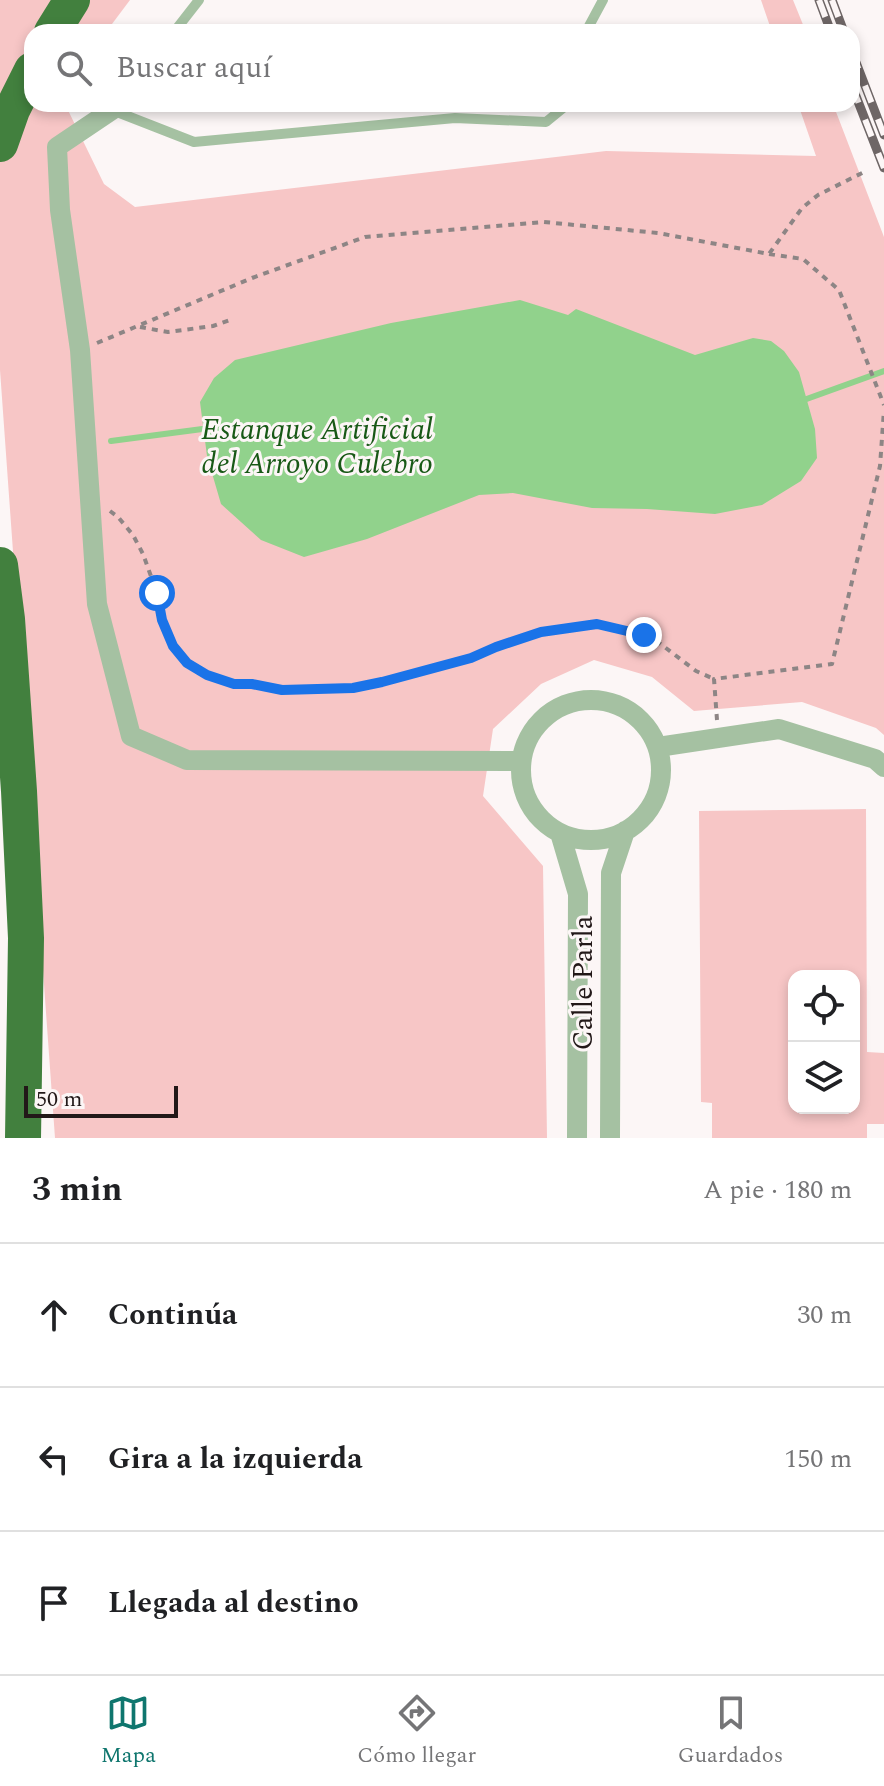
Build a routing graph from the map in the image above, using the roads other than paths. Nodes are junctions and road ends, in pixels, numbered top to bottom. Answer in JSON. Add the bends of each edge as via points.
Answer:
{"nodes":[{"id":1,"x":72,"y":0,"type":"edge"},
{"id":2,"x":199,"y":0,"type":"edge"},
{"id":3,"x":603,"y":0,"type":"edge"},
{"id":4,"x":57,"y":24,"type":"edge"},
{"id":5,"x":180,"y":24,"type":"edge"},
{"id":6,"x":590,"y":24,"type":"edge"},
{"id":7,"x":24,"y":86,"type":"edge"},
{"id":8,"x":108,"y":112,"type":"edge"},
{"id":9,"x":126,"y":112,"type":"edge"},
{"id":10,"x":558,"y":112,"type":"edge"},
{"id":11,"x":0,"y":144,"type":"edge"},
{"id":12,"x":0,"y":565,"type":"edge"},
{"id":13,"x":658,"y":747,"type":"junction"},
{"id":14,"x":521,"y":761,"type":"junction"},
{"id":15,"x":884,"y":767,"type":"edge"},
{"id":16,"x":625,"y":831,"type":"junction"},
{"id":17,"x":560,"y":833,"type":"junction"},
{"id":18,"x":26,"y":938,"type":"junction"},
{"id":19,"x":23,"y":1138,"type":"edge"},
{"id":20,"x":34,"y":1138,"type":"edge"},
{"id":21,"x":577,"y":1138,"type":"edge"},
{"id":22,"x":610,"y":1138,"type":"edge"}],
"edges":[{"from":1,"to":4,"type":"highway"},
{"from":2,"to":5,"type":"lane"},
{"from":3,"to":6,"type":"lane"},
{"from":7,"to":11,"type":"highway"},
{"from":8,"to":14,"type":"street","via":[[57,147],[60,210],[80,350],[97,604],[131,736],[187,760]]},
{"from":9,"to":10,"type":"lane","via":[[194,142],[455,118],[546,122]]},
{"from":12,"to":18,"type":"highway"},
{"from":13,"to":14,"type":"street","via":[[630,710],[608,701],[584,700],[561,706],[542,719]]},
{"from":13,"to":15,"type":"street","via":[[779,729],[875,759]]},
{"from":13,"to":16,"type":"street","via":[[657,795],[644,816]]},
{"from":14,"to":17,"type":"street","via":[[529,803]]},
{"from":16,"to":17,"type":"street","via":[[604,839]]},
{"from":16,"to":22,"type":"street","name":"Calle Parla","via":[[611,873]]},
{"from":17,"to":21,"type":"street","name":"Calle Parla","via":[[578,894]]},
{"from":18,"to":19,"type":"highway"},
{"from":18,"to":20,"type":"highway"}]}
